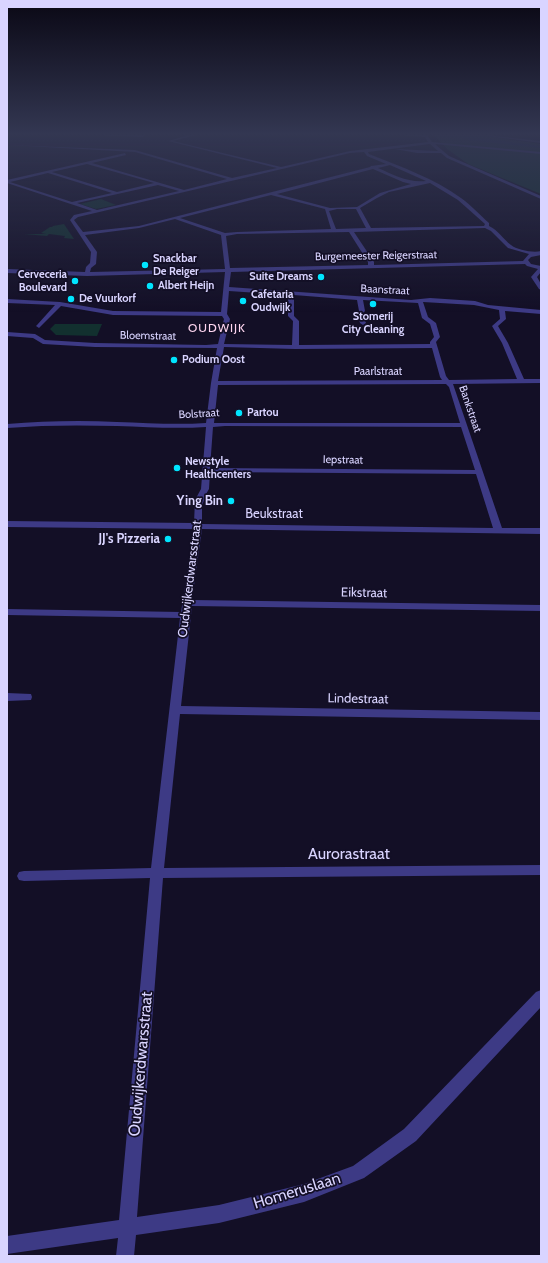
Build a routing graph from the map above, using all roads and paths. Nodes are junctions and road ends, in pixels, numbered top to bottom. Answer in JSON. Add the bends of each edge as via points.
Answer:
{"nodes":[{"id":1,"x":44,"y":194,"type":"edge"},
{"id":2,"x":113,"y":194,"type":"edge"},
{"id":3,"x":171,"y":194,"type":"edge"},
{"id":4,"x":272,"y":194,"type":"joint"},
{"id":5,"x":384,"y":194,"type":"edge"},
{"id":6,"x":451,"y":194,"type":"edge"},
{"id":7,"x":72,"y":204,"type":"junction"},
{"id":8,"x":358,"y":208,"type":"junction"},
{"id":9,"x":330,"y":209,"type":"junction"},
{"id":10,"x":96,"y":211,"type":"junction"},
{"id":11,"x":175,"y":218,"type":"junction"},
{"id":12,"x":486,"y":227,"type":"junction"},
{"id":13,"x":351,"y":230,"type":"junction"},
{"id":14,"x":369,"y":230,"type":"junction"},
{"id":15,"x":334,"y":231,"type":"junction"},
{"id":16,"x":82,"y":234,"type":"junction"},
{"id":17,"x":225,"y":234,"type":"junction"},
{"id":18,"x":541,"y":253,"type":"edge"},
{"id":19,"x":533,"y":254,"type":"junction"},
{"id":20,"x":526,"y":262,"type":"junction"},
{"id":21,"x":371,"y":266,"type":"junction"},
{"id":22,"x":541,"y":269,"type":"edge"},
{"id":23,"x":228,"y":270,"type":"junction"},
{"id":24,"x":7,"y":271,"type":"edge"},
{"id":25,"x":87,"y":274,"type":"junction"},
{"id":26,"x":541,"y":288,"type":"edge"},
{"id":27,"x":227,"y":289,"type":"junction"},
{"id":28,"x":291,"y":294,"type":"junction"},
{"id":29,"x":360,"y":298,"type":"junction"},
{"id":30,"x":7,"y":301,"type":"edge"},
{"id":31,"x":420,"y":301,"type":"junction"},
{"id":32,"x":60,"y":304,"type":"junction"},
{"id":33,"x":502,"y":309,"type":"junction"},
{"id":34,"x":541,"y":312,"type":"edge"},
{"id":35,"x":224,"y":314,"type":"junction"},
{"id":36,"x":363,"y":323,"type":"dead end"},
{"id":37,"x":39,"y":326,"type":"dead end"},
{"id":38,"x":7,"y":334,"type":"edge"},
{"id":39,"x":220,"y":345,"type":"junction"},
{"id":40,"x":435,"y":346,"type":"junction"},
{"id":41,"x":295,"y":347,"type":"junction"},
{"id":42,"x":541,"y":381,"type":"edge"},
{"id":43,"x":449,"y":382,"type":"junction"},
{"id":44,"x":522,"y":382,"type":"junction"},
{"id":45,"x":214,"y":383,"type":"junction"},
{"id":46,"x":210,"y":424,"type":"junction"},
{"id":47,"x":464,"y":425,"type":"junction"},
{"id":48,"x":7,"y":426,"type":"edge"},
{"id":49,"x":206,"y":470,"type":"junction"},
{"id":50,"x":480,"y":472,"type":"junction"},
{"id":51,"x":7,"y":524,"type":"edge"},
{"id":52,"x":199,"y":527,"type":"junction"},
{"id":53,"x":498,"y":530,"type":"junction"},
{"id":54,"x":541,"y":531,"type":"edge"},
{"id":55,"x":541,"y":608,"type":"edge"},
{"id":56,"x":186,"y":609,"type":"junction"},
{"id":57,"x":7,"y":612,"type":"edge"},
{"id":58,"x":7,"y":697,"type":"edge"},
{"id":59,"x":27,"y":697,"type":"dead end"},
{"id":60,"x":175,"y":710,"type":"junction"},
{"id":61,"x":541,"y":716,"type":"edge"},
{"id":62,"x":541,"y":870,"type":"edge"},
{"id":63,"x":157,"y":873,"type":"junction"},
{"id":64,"x":24,"y":876,"type":"dead end"},
{"id":65,"x":541,"y":997,"type":"edge"},
{"id":66,"x":128,"y":1228,"type":"junction"},
{"id":67,"x":7,"y":1245,"type":"edge"},
{"id":68,"x":125,"y":1256,"type":"edge"}],
"edges":[{"from":1,"to":7,"type":"street"},
{"from":2,"to":7,"type":"street"},
{"from":3,"to":10,"type":"street"},
{"from":4,"to":9,"type":"street"},
{"from":4,"to":11,"type":"street"},
{"from":5,"to":8,"type":"street"},
{"from":6,"to":12,"type":"street","via":[[487,224]]},
{"from":7,"to":10,"type":"street"},
{"from":8,"to":9,"type":"street"},
{"from":8,"to":14,"type":"street"},
{"from":9,"to":15,"type":"street","via":[[326,212]]},
{"from":10,"to":16,"type":"street","via":[[73,217],[72,220]]},
{"from":11,"to":16,"type":"street","via":[[139,227]]},
{"from":11,"to":17,"type":"street"},
{"from":12,"to":14,"type":"street"},
{"from":12,"to":19,"type":"street","via":[[493,230],[510,247]]},
{"from":13,"to":14,"type":"street"},
{"from":13,"to":15,"type":"street"},
{"from":13,"to":21,"type":"street"},
{"from":15,"to":17,"type":"street"},
{"from":16,"to":25,"type":"street","via":[[94,252],[93,264]]},
{"from":17,"to":23,"type":"street","via":[[223,239]]},
{"from":18,"to":19,"type":"street"},
{"from":19,"to":20,"type":"street","via":[[526,258]]},
{"from":20,"to":21,"type":"street","name":"Burgemeester Reigerstraat"},
{"from":20,"to":22,"type":"street"},
{"from":21,"to":23,"type":"street","name":"Burgemeester Reigerstraat"},
{"from":22,"to":26,"type":"street","via":[[534,277]]},
{"from":23,"to":25,"type":"street","name":"Burgemeester Reigerstraat"},
{"from":23,"to":27,"type":"street"},
{"from":24,"to":25,"type":"street","name":"Burgemeester Reigerstraat"},
{"from":27,"to":28,"type":"street","name":"Baanstraat"},
{"from":27,"to":35,"type":"street","name":"Oudwijkerdwarsstraat"},
{"from":28,"to":29,"type":"street","name":"Baanstraat"},
{"from":28,"to":41,"type":"street","via":[[291,316],[296,321]]},
{"from":29,"to":31,"type":"street","name":"Baanstraat"},
{"from":29,"to":36,"type":"street"},
{"from":30,"to":32,"type":"street"},
{"from":31,"to":33,"type":"street","name":"Baanstraat","via":[[475,303]]},
{"from":31,"to":40,"type":"street","name":"Bankstraat","via":[[425,318],[433,323]]},
{"from":32,"to":35,"type":"street","via":[[113,313]]},
{"from":32,"to":37,"type":"street"},
{"from":33,"to":34,"type":"street","name":"Baanstraat"},
{"from":33,"to":44,"type":"street","via":[[503,319],[495,326],[505,342]]},
{"from":35,"to":39,"type":"street","name":"Oudwijkerdwarsstraat","via":[[227,319]]},
{"from":38,"to":39,"type":"street","name":"Bloemstraat","via":[[35,336],[43,342],[54,343],[198,347]]},
{"from":39,"to":41,"type":"street","name":"Bloemstraat"},
{"from":39,"to":45,"type":"street","name":"Oudwijkerdwarsstraat"},
{"from":40,"to":41,"type":"street","name":"Bloemstraat"},
{"from":40,"to":43,"type":"street","name":"Bankstraat","via":[[443,377]]},
{"from":42,"to":44,"type":"street","name":"Paarlstraat"},
{"from":43,"to":44,"type":"street","name":"Paarlstraat"},
{"from":43,"to":45,"type":"street","name":"Paarlstraat"},
{"from":43,"to":47,"type":"street","name":"Bankstraat"},
{"from":45,"to":46,"type":"street","name":"Oudwijkerdwarsstraat"},
{"from":46,"to":47,"type":"street","name":"Bolstraat"},
{"from":46,"to":48,"type":"street","name":"Bolstraat"},
{"from":46,"to":49,"type":"street","name":"Oudwijkerdwarsstraat"},
{"from":47,"to":50,"type":"street","name":"Bankstraat"},
{"from":49,"to":50,"type":"street","name":"Iepstraat"},
{"from":49,"to":52,"type":"street","name":"Oudwijkerdwarsstraat","via":[[205,489],[201,494],[197,516]]},
{"from":50,"to":53,"type":"street","name":"Bankstraat"},
{"from":51,"to":52,"type":"street","name":"Beukstraat"},
{"from":52,"to":53,"type":"street","name":"Beukstraat"},
{"from":52,"to":56,"type":"street","name":"Oudwijkerdwarsstraat"},
{"from":53,"to":54,"type":"street","name":"Beukstraat"},
{"from":55,"to":56,"type":"street","name":"Eikstraat"},
{"from":56,"to":57,"type":"street","name":"Eikstraat"},
{"from":56,"to":60,"type":"street","name":"Oudwijkerdwarsstraat"},
{"from":58,"to":59,"type":"street"},
{"from":60,"to":61,"type":"street","name":"Lindestraat"},
{"from":60,"to":63,"type":"street","name":"Oudwijkerdwarsstraat"},
{"from":62,"to":63,"type":"street","name":"Aurorastraat"},
{"from":63,"to":64,"type":"street"},
{"from":63,"to":66,"type":"street","name":"Oudwijkerdwarsstraat"},
{"from":65,"to":66,"type":"street","name":"Homeruslaan","via":[[410,1135],[358,1172],[304,1193],[219,1214]]},
{"from":66,"to":67,"type":"street","name":"Homeruslaan"},
{"from":66,"to":68,"type":"street","name":"Oudwijkerdwarsstraat"}]}
